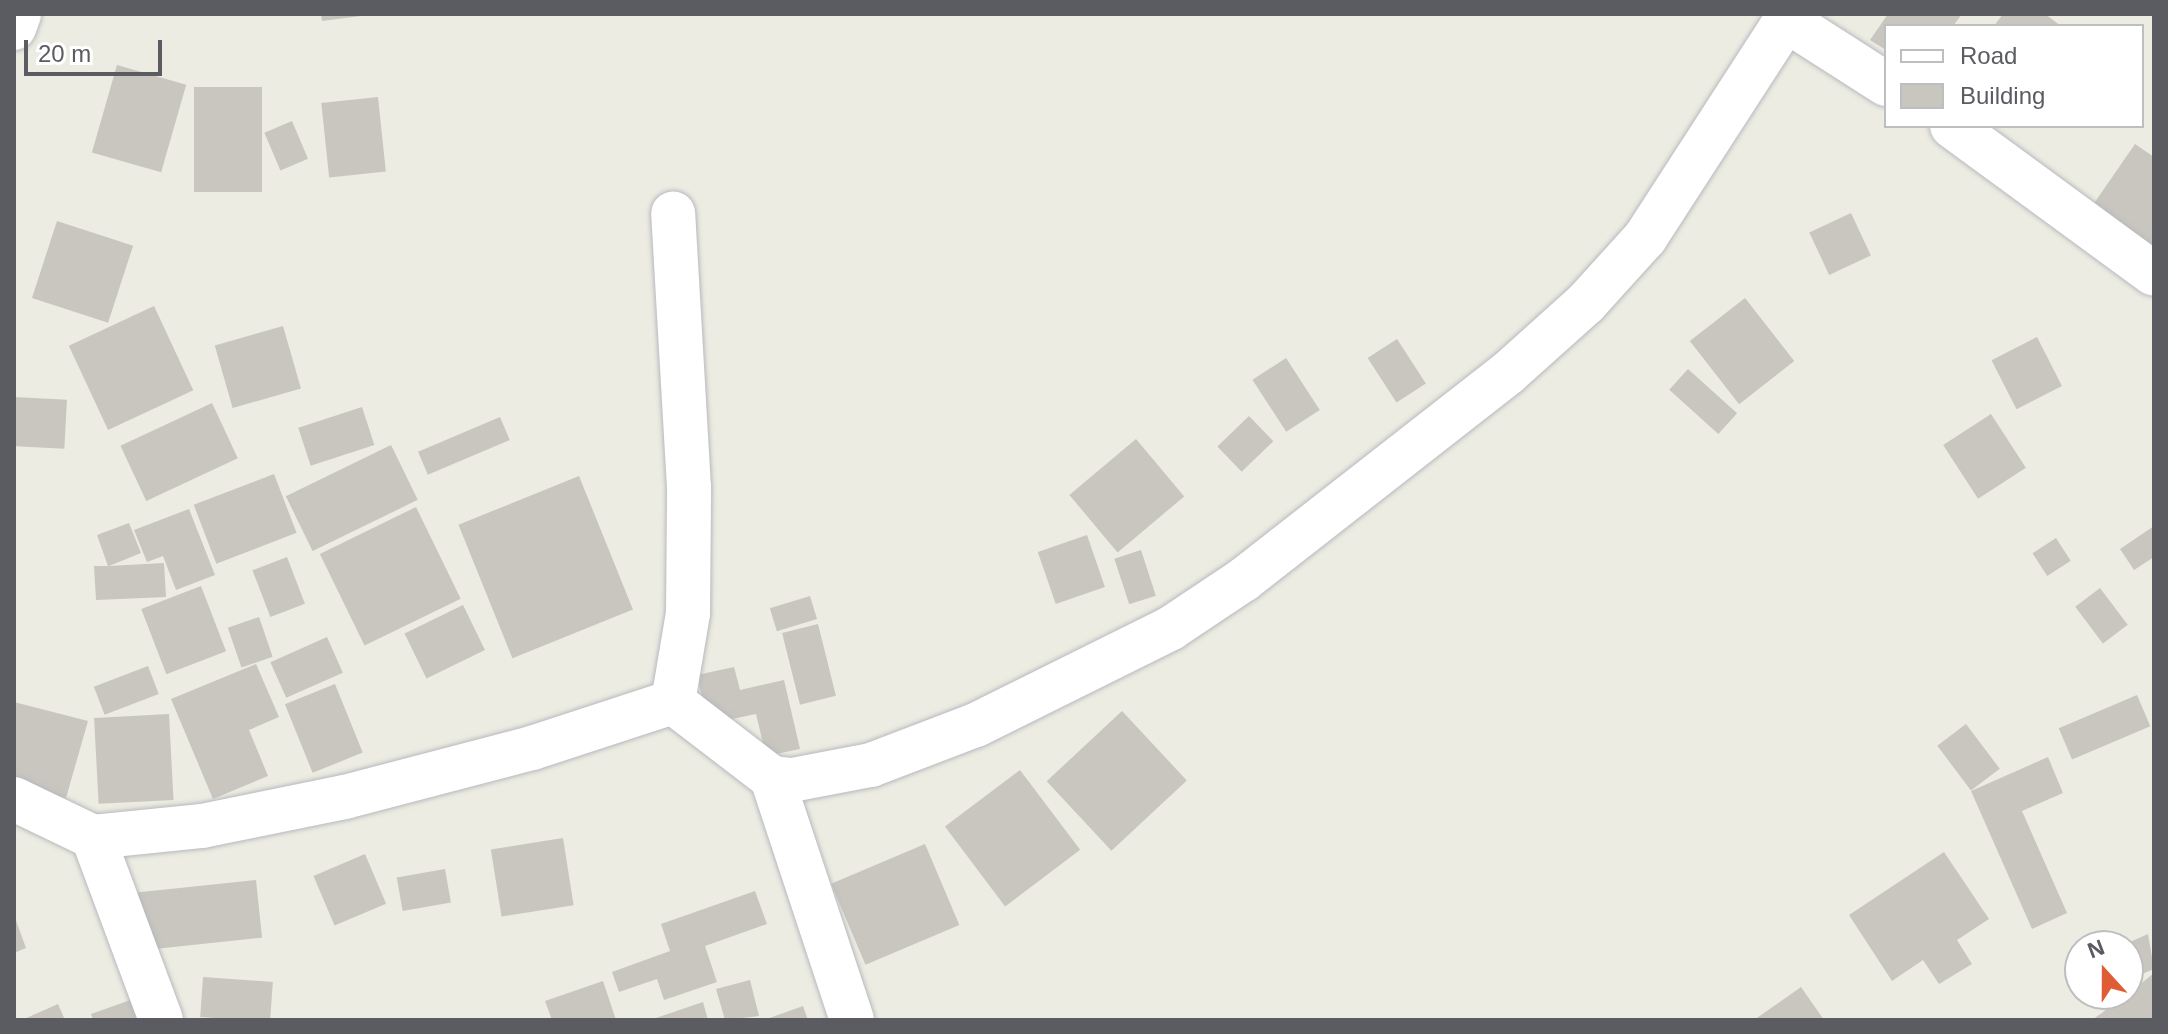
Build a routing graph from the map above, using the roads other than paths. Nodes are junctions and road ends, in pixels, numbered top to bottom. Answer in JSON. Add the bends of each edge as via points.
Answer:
{"nodes":[{"id":1,"x":19,"y":14,"type":"edge"},
{"id":2,"x":1788,"y":17,"type":"edge"},
{"id":3,"x":14,"y":28,"type":"edge"},
{"id":4,"x":1884,"y":83,"type":"edge"},
{"id":5,"x":1955,"y":128,"type":"edge"},
{"id":6,"x":673,"y":213,"type":"dead end"},
{"id":7,"x":2154,"y":274,"type":"edge"},
{"id":8,"x":673,"y":702,"type":"junction"},
{"id":9,"x":772,"y":778,"type":"junction"},
{"id":10,"x":14,"y":799,"type":"edge"},
{"id":11,"x":93,"y":837,"type":"junction"},
{"id":12,"x":161,"y":1020,"type":"edge"},
{"id":13,"x":852,"y":1020,"type":"edge"}],
"edges":[{"from":1,"to":3,"type":"street"},
{"from":2,"to":4,"type":"street"},
{"from":2,"to":9,"type":"street","via":[[1645,238],[1586,303],[1508,373],[1243,580],[1171,628],[976,725],[871,765],[792,780]]},
{"from":5,"to":7,"type":"street"},
{"from":6,"to":8,"type":"street","via":[[689,504],[688,613]]},
{"from":8,"to":9,"type":"street"},
{"from":8,"to":11,"type":"street","via":[[532,748],[345,797],[202,826]]},
{"from":9,"to":13,"type":"street"},
{"from":10,"to":11,"type":"street"},
{"from":11,"to":12,"type":"street"}]}
